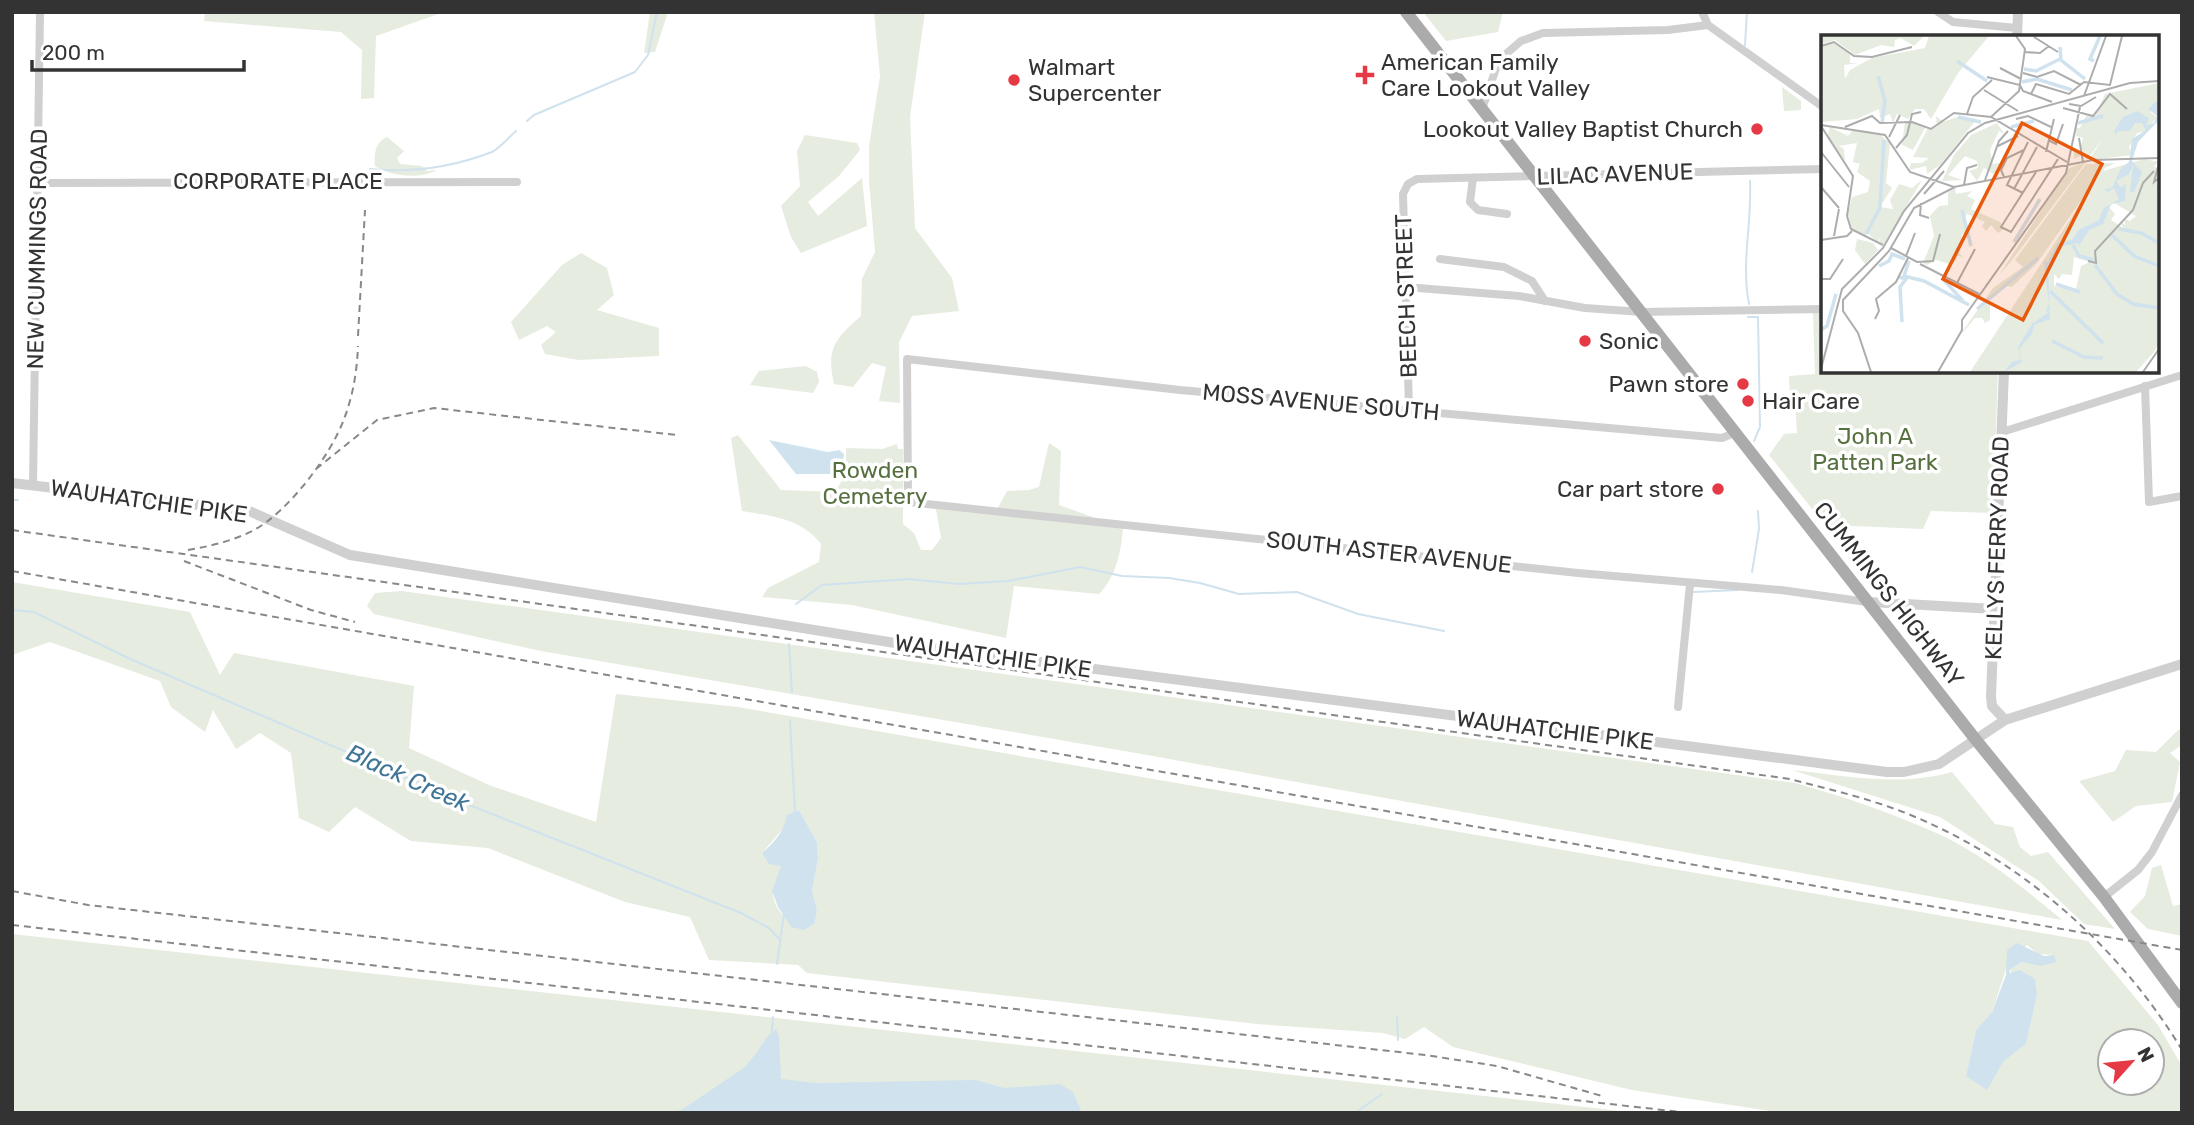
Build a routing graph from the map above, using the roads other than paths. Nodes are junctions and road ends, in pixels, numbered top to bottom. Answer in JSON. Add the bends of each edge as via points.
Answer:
{"nodes":[{"id":1,"x":40,"y":12,"type":"edge"},
{"id":2,"x":1406,"y":12,"type":"edge"},
{"id":3,"x":1702,"y":12,"type":"edge"},
{"id":4,"x":1938,"y":12,"type":"edge"},
{"id":5,"x":2018,"y":12,"type":"edge"},
{"id":6,"x":1708,"y":25,"type":"junction"},
{"id":7,"x":2017,"y":33,"type":"edge"},
{"id":8,"x":1821,"y":106,"type":"edge"},
{"id":9,"x":1482,"y":110,"type":"junction"},
{"id":10,"x":1821,"y":169,"type":"edge"},
{"id":11,"x":1535,"y":177,"type":"junction"},
{"id":12,"x":1473,"y":178,"type":"junction"},
{"id":13,"x":517,"y":182,"type":"dead end"},
{"id":14,"x":38,"y":183,"type":"junction"},
{"id":15,"x":1408,"y":184,"type":"joint"},
{"id":16,"x":1507,"y":214,"type":"dead end"},
{"id":17,"x":1440,"y":259,"type":"dead end"},
{"id":18,"x":1405,"y":287,"type":"junction"},
{"id":19,"x":1545,"y":301,"type":"junction"},
{"id":20,"x":1821,"y":309,"type":"edge"},
{"id":21,"x":1642,"y":312,"type":"junction"},
{"id":22,"x":2004,"y":373,"type":"edge"},
{"id":23,"x":2182,"y":375,"type":"edge"},
{"id":24,"x":2145,"y":386,"type":"junction"},
{"id":25,"x":1409,"y":409,"type":"junction"},
{"id":26,"x":2002,"y":432,"type":"junction"},
{"id":27,"x":1734,"y":433,"type":"junction"},
{"id":28,"x":12,"y":483,"type":"edge"},
{"id":29,"x":33,"y":485,"type":"junction"},
{"id":30,"x":2182,"y":496,"type":"edge"},
{"id":31,"x":908,"y":502,"type":"joint"},
{"id":32,"x":1690,"y":584,"type":"junction"},
{"id":33,"x":1870,"y":602,"type":"junction"},
{"id":34,"x":1994,"y":610,"type":"junction"},
{"id":35,"x":2182,"y":664,"type":"edge"},
{"id":36,"x":1678,"y":707,"type":"dead end"},
{"id":37,"x":2005,"y":720,"type":"junction"},
{"id":38,"x":1976,"y":740,"type":"junction"},
{"id":39,"x":2182,"y":795,"type":"edge"},
{"id":40,"x":2104,"y":897,"type":"junction"},
{"id":41,"x":2182,"y":1003,"type":"edge"}],
"edges":[{"from":1,"to":14,"type":"street","name":"NEW CUMMINGS ROAD"},
{"from":2,"to":9,"type":"main road","name":"CUMMINGS HIGHWAY"},
{"from":3,"to":6,"type":"street"},
{"from":4,"to":7,"type":"street","via":[[1953,22]]},
{"from":5,"to":7,"type":"street"},
{"from":6,"to":8,"type":"street"},
{"from":6,"to":9,"type":"street","via":[[1532,37],[1499,60]]},
{"from":9,"to":11,"type":"main road","name":"CUMMINGS HIGHWAY"},
{"from":10,"to":11,"type":"street","name":"LILAC AVENUE"},
{"from":11,"to":12,"type":"street","name":"LILAC AVENUE"},
{"from":11,"to":21,"type":"main road","name":"CUMMINGS HIGHWAY"},
{"from":12,"to":15,"type":"street","name":"LILAC AVENUE","via":[[1418,179]]},
{"from":12,"to":16,"type":"street","via":[[1470,202],[1478,211]]},
{"from":13,"to":14,"type":"street","name":"CORPORATE PLACE"},
{"from":14,"to":29,"type":"street","name":"NEW CUMMINGS ROAD"},
{"from":15,"to":18,"type":"street","name":"BEECH STREET","via":[[1403,194]]},
{"from":17,"to":19,"type":"street","via":[[1504,267],[1532,281]]},
{"from":18,"to":19,"type":"street"},
{"from":18,"to":25,"type":"street","name":"BEECH STREET"},
{"from":19,"to":21,"type":"street"},
{"from":20,"to":21,"type":"street"},
{"from":21,"to":27,"type":"main road","name":"CUMMINGS HIGHWAY"},
{"from":22,"to":26,"type":"street","name":"KELLYS FERRY ROAD"},
{"from":23,"to":24,"type":"street"},
{"from":24,"to":26,"type":"street"},
{"from":24,"to":30,"type":"street","via":[[2149,502]]},
{"from":25,"to":27,"type":"street","name":"MOSS AVENUE SOUTH","via":[[1722,438]]},
{"from":25,"to":31,"type":"street","name":"MOSS AVENUE SOUTH","via":[[1180,390],[907,359]]},
{"from":26,"to":34,"type":"street","name":"KELLYS FERRY ROAD"},
{"from":27,"to":33,"type":"main road","name":"CUMMINGS HIGHWAY"},
{"from":28,"to":29,"type":"street","name":"WAUHATCHIE PIKE"},
{"from":29,"to":38,"type":"street","name":"WAUHATCHIE PIKE","via":[[248,511],[349,555],[895,643],[1418,712],[1887,772],[1939,764]]},
{"from":31,"to":32,"type":"street","name":"SOUTH ASTER AVENUE"},
{"from":32,"to":33,"type":"street","name":"SOUTH ASTER AVENUE"},
{"from":32,"to":36,"type":"street"},
{"from":33,"to":34,"type":"street"},
{"from":33,"to":38,"type":"main road","name":"CUMMINGS HIGHWAY"},
{"from":34,"to":37,"type":"street","name":"KELLYS FERRY ROAD","via":[[1990,696],[1992,706]]},
{"from":35,"to":37,"type":"street","name":"WAUHATCHIE PIKE"},
{"from":37,"to":38,"type":"street","name":"WAUHATCHIE PIKE"},
{"from":38,"to":40,"type":"main road","name":"CUMMINGS HIGHWAY"},
{"from":39,"to":40,"type":"street","via":[[2152,852],[2138,870]]},
{"from":40,"to":41,"type":"main road","name":"CUMMINGS HIGHWAY"}]}
